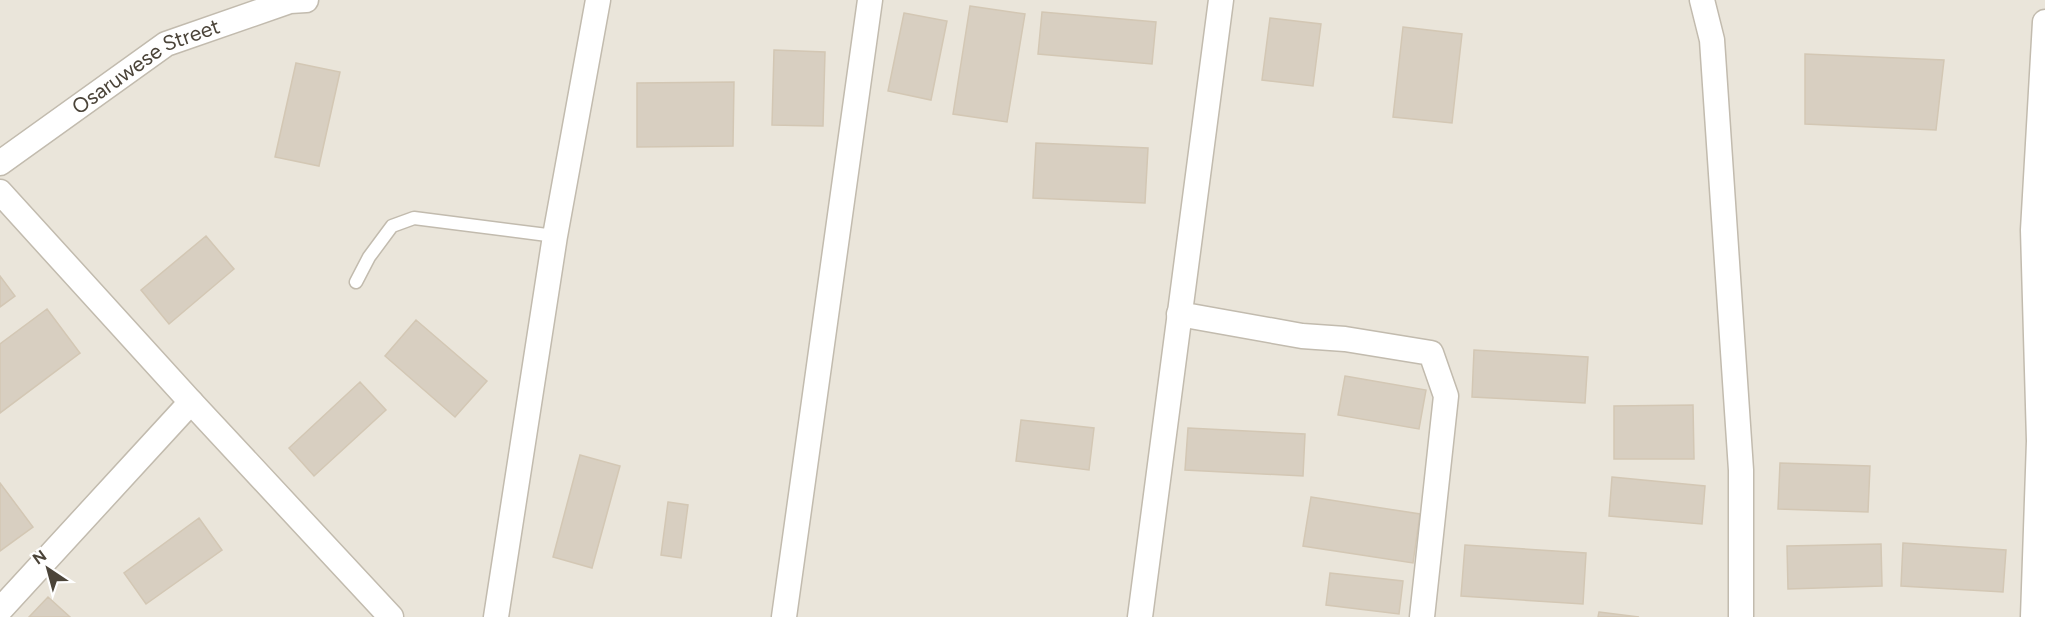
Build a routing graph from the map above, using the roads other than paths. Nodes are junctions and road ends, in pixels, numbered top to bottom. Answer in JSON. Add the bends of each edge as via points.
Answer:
{"nodes":[{"id":1,"x":306,"y":0,"type":"edge"},
{"id":2,"x":598,"y":0,"type":"edge"},
{"id":3,"x":870,"y":0,"type":"edge"},
{"id":4,"x":1221,"y":0,"type":"edge"},
{"id":5,"x":1702,"y":0,"type":"edge"},
{"id":6,"x":2045,"y":22,"type":"edge"},
{"id":7,"x":0,"y":163,"type":"edge"},
{"id":8,"x":0,"y":192,"type":"edge"},
{"id":9,"x":555,"y":236,"type":"junction"},
{"id":10,"x":356,"y":282,"type":"dead end"},
{"id":11,"x":1179,"y":314,"type":"junction"},
{"id":12,"x":190,"y":402,"type":"junction"},
{"id":13,"x":0,"y":610,"type":"edge"},
{"id":14,"x":387,"y":616,"type":"edge"},
{"id":15,"x":496,"y":617,"type":"edge"},
{"id":16,"x":784,"y":617,"type":"edge"},
{"id":17,"x":1140,"y":617,"type":"edge"},
{"id":18,"x":1422,"y":617,"type":"edge"},
{"id":19,"x":1741,"y":617,"type":"edge"},
{"id":20,"x":2033,"y":617,"type":"edge"}],
"edges":[{"from":1,"to":7,"type":"street","name":"Osaruwese Street","via":[[166,44]]},
{"from":2,"to":9,"type":"street"},
{"from":3,"to":16,"type":"street"},
{"from":4,"to":11,"type":"street"},
{"from":5,"to":19,"type":"street","via":[[1712,40],[1738,435]]},
{"from":6,"to":20,"type":"street","via":[[2033,230],[2039,441]]},
{"from":8,"to":12,"type":"street"},
{"from":9,"to":10,"type":"lane","via":[[414,218],[392,225]]},
{"from":9,"to":15,"type":"street"},
{"from":11,"to":17,"type":"street"},
{"from":11,"to":18,"type":"street","via":[[1302,336],[1431,352],[1446,396]]},
{"from":12,"to":13,"type":"street"},
{"from":12,"to":14,"type":"street"}]}
